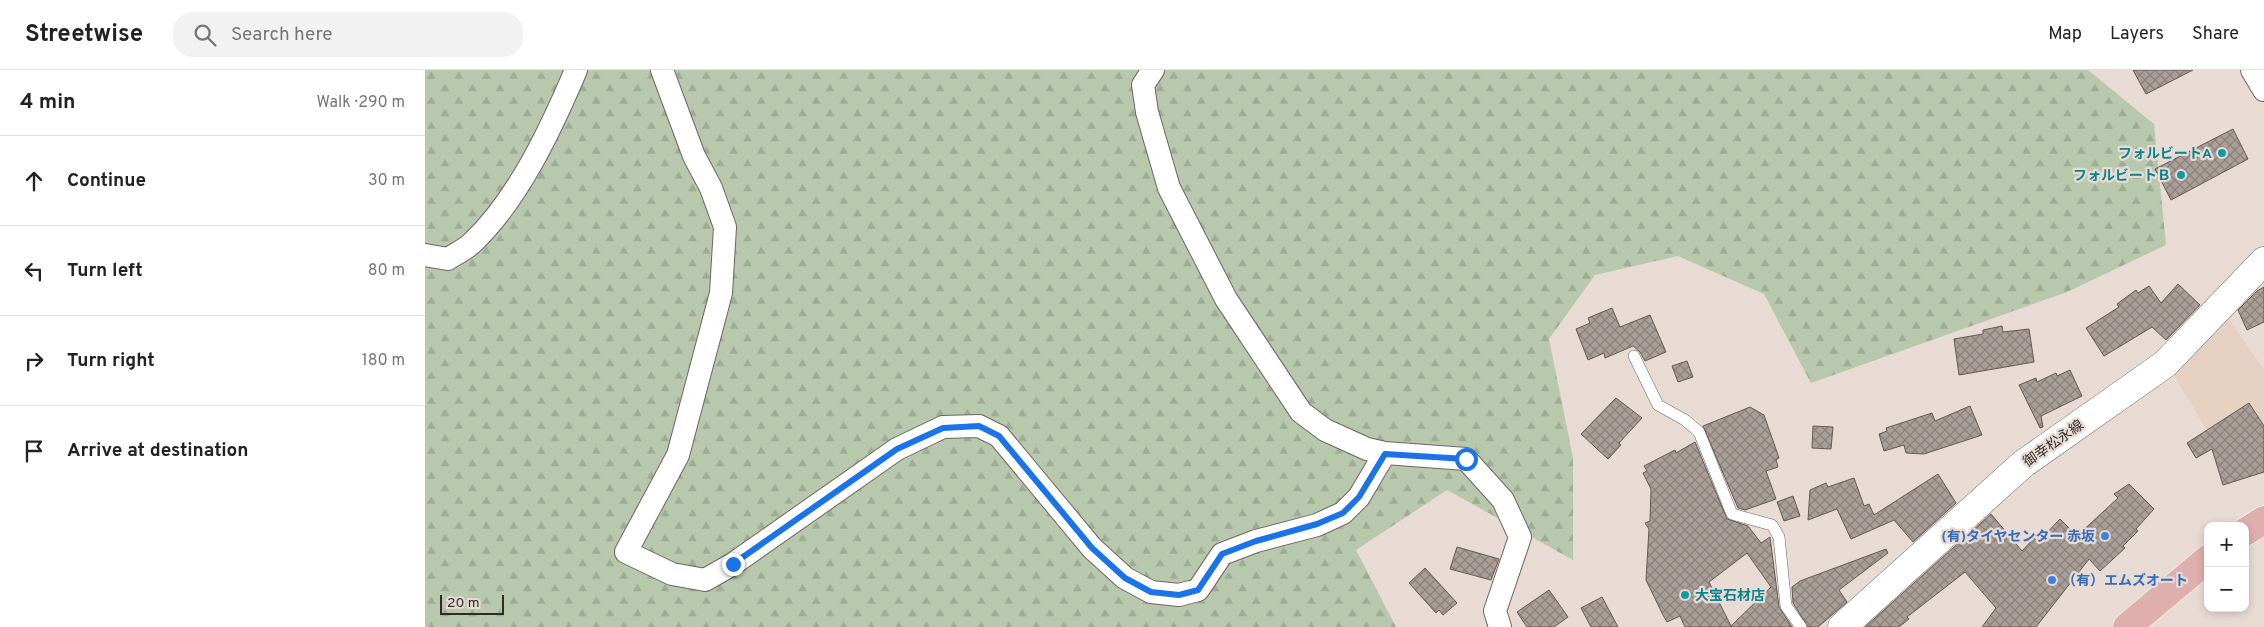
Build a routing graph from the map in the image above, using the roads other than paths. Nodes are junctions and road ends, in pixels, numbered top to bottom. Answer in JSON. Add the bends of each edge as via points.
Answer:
{"nodes":[{"id":1,"x":576,"y":70,"type":"edge"},
{"id":2,"x":662,"y":70,"type":"edge"},
{"id":3,"x":1153,"y":70,"type":"edge"},
{"id":4,"x":2252,"y":70,"type":"edge"},
{"id":5,"x":2264,"y":90,"type":"edge"},
{"id":6,"x":425,"y":256,"type":"edge"},
{"id":7,"x":2264,"y":261,"type":"edge"},
{"id":8,"x":1634,"y":356,"type":"dead end"},
{"id":9,"x":1385,"y":454,"type":"junction"},
{"id":10,"x":2264,"y":520,"type":"edge"},
{"id":11,"x":2249,"y":529,"type":"edge"},
{"id":12,"x":2204,"y":562,"type":"edge"},
{"id":13,"x":1500,"y":627,"type":"edge"},
{"id":14,"x":1801,"y":627,"type":"edge"},
{"id":15,"x":1842,"y":627,"type":"edge"},
{"id":16,"x":2127,"y":627,"type":"edge"}],
"edges":[{"from":1,"to":6,"type":"street","via":[[529,166],[497,214],[470,245],[448,259]]},
{"from":2,"to":9,"type":"street","via":[[693,156],[711,188],[725,227],[721,293],[678,455],[626,552],[672,574],[705,580],[733,564],[897,449],[943,428],[979,426],[999,436],[1092,548],[1125,578],[1151,592],[1179,595],[1198,590],[1222,554],[1343,513],[1359,497]]},
{"from":3,"to":9,"type":"street","via":[[1143,85],[1147,112],[1169,188],[1226,299],[1301,412],[1325,430]]},
{"from":4,"to":5,"type":"street"},
{"from":7,"to":15,"type":"main road","name":"御幸松永線","via":[[2165,364],[2023,464]]},
{"from":8,"to":14,"type":"lane","via":[[1658,405],[1699,432],[1732,514],[1772,525],[1779,537],[1786,606]]},
{"from":9,"to":13,"type":"street","via":[[1466,459],[1503,500],[1520,537],[1495,611]]},
{"from":10,"to":11,"type":"main road"},
{"from":12,"to":16,"type":"main road"}]}
